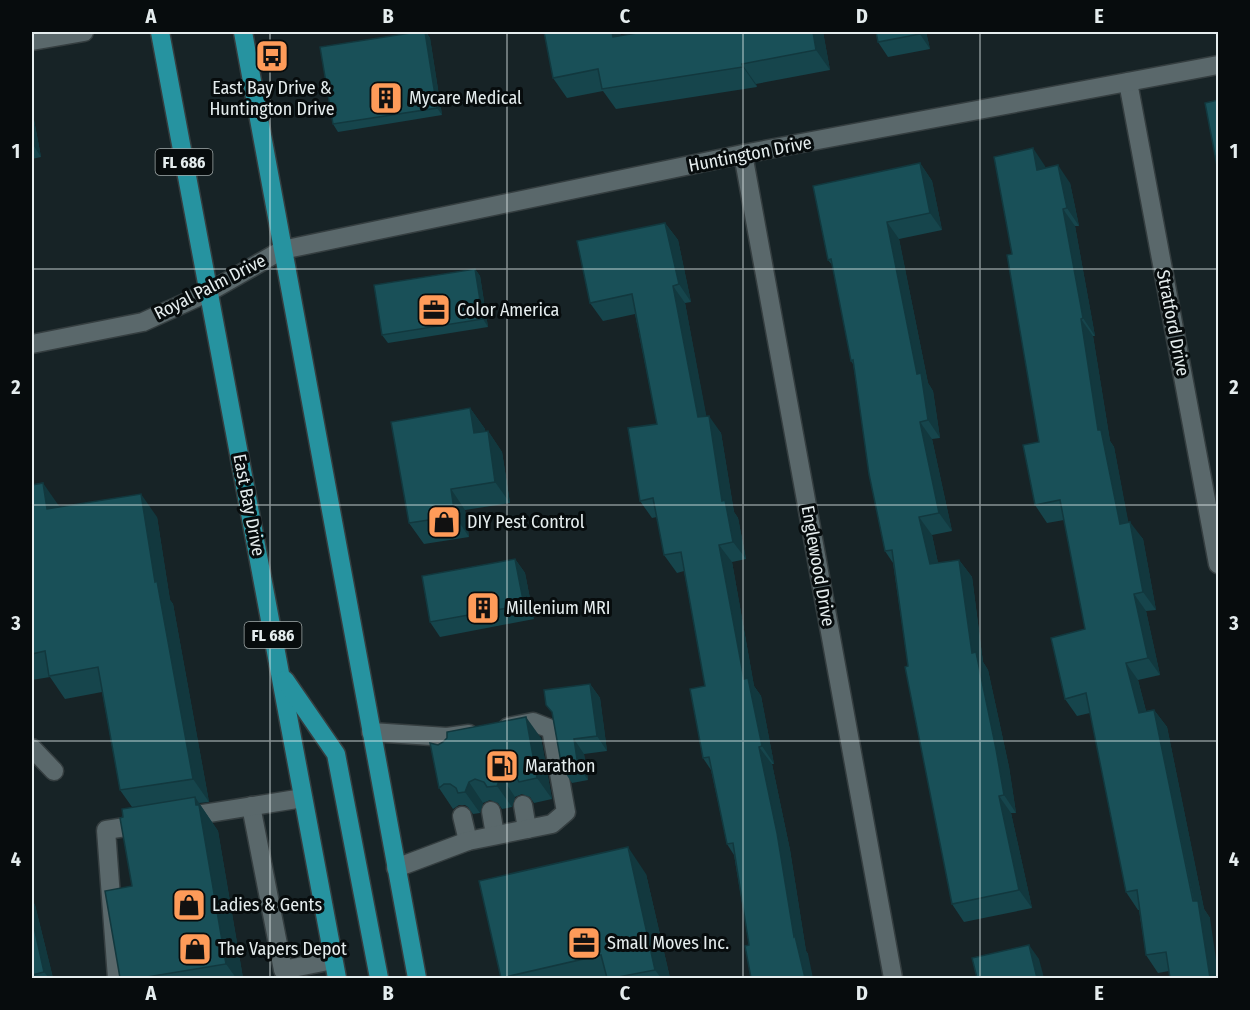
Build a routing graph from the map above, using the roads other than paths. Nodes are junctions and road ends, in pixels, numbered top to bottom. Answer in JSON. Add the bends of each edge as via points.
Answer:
{"nodes":[{"id":1,"x":84,"y":32,"type":"edge"},
{"id":2,"x":160,"y":32,"type":"edge"},
{"id":3,"x":243,"y":32,"type":"edge"},
{"id":4,"x":32,"y":41,"type":"edge"},
{"id":5,"x":1218,"y":65,"type":"edge"},
{"id":6,"x":1128,"y":82,"type":"junction"},
{"id":7,"x":743,"y":154,"type":"junction"},
{"id":8,"x":282,"y":250,"type":"junction"},
{"id":9,"x":209,"y":292,"type":"junction"},
{"id":10,"x":32,"y":344,"type":"edge"},
{"id":11,"x":1218,"y":564,"type":"edge"},
{"id":12,"x":280,"y":673,"type":"junction"},
{"id":13,"x":371,"y":732,"type":"junction"},
{"id":14,"x":32,"y":748,"type":"edge"},
{"id":15,"x":54,"y":771,"type":"dead end"},
{"id":16,"x":303,"y":798,"type":"junction"},
{"id":17,"x":523,"y":805,"type":"edge"},
{"id":18,"x":251,"y":806,"type":"junction"},
{"id":19,"x":491,"y":811,"type":"edge"},
{"id":20,"x":462,"y":816,"type":"edge"},
{"id":21,"x":527,"y":829,"type":"junction"},
{"id":22,"x":495,"y":835,"type":"junction"},
{"id":23,"x":468,"y":841,"type":"junction"},
{"id":24,"x":396,"y":868,"type":"junction"},
{"id":25,"x":333,"y":960,"type":"junction"},
{"id":26,"x":117,"y":978,"type":"edge"},
{"id":27,"x":337,"y":978,"type":"edge"},
{"id":28,"x":379,"y":978,"type":"edge"},
{"id":29,"x":417,"y":978,"type":"edge"},
{"id":30,"x":893,"y":978,"type":"edge"}],
"edges":[{"from":1,"to":4,"type":"street"},
{"from":2,"to":9,"type":"main road","name":"East Bay Drive","number":"FL 686"},
{"from":3,"to":8,"type":"main road"},
{"from":5,"to":6,"type":"street","name":"Huntington Drive"},
{"from":6,"to":7,"type":"street","name":"Huntington Drive"},
{"from":6,"to":11,"type":"street","name":"Stratford Drive"},
{"from":7,"to":8,"type":"street","name":"Huntington Drive"},
{"from":7,"to":30,"type":"street","name":"Englewood Drive"},
{"from":8,"to":9,"type":"street","name":"Royal Palm Drive"},
{"from":8,"to":13,"type":"main road"},
{"from":9,"to":10,"type":"street","name":"Royal Palm Drive","via":[[143,322]]},
{"from":9,"to":12,"type":"main road","name":"East Bay Drive","number":"FL 686"},
{"from":12,"to":16,"type":"main road","name":"East Bay Drive","number":"FL 686"},
{"from":12,"to":28,"type":"main road","via":[[336,754]]},
{"from":13,"to":21,"type":"street","via":[[449,746],[509,736],[533,722],[551,729],[567,812],[552,824]]},
{"from":13,"to":24,"type":"main road"},
{"from":14,"to":15,"type":"street"},
{"from":16,"to":18,"type":"street"},
{"from":16,"to":25,"type":"main road","name":"East Bay Drive","number":"FL 686"},
{"from":17,"to":21,"type":"street"},
{"from":18,"to":25,"type":"street","via":[[284,970]]},
{"from":18,"to":26,"type":"street","via":[[106,830]]},
{"from":19,"to":22,"type":"street"},
{"from":20,"to":23,"type":"street"},
{"from":21,"to":22,"type":"street"},
{"from":22,"to":23,"type":"street"},
{"from":23,"to":24,"type":"street"},
{"from":24,"to":29,"type":"main road"},
{"from":25,"to":27,"type":"main road","name":"East Bay Drive","number":"FL 686"}]}
